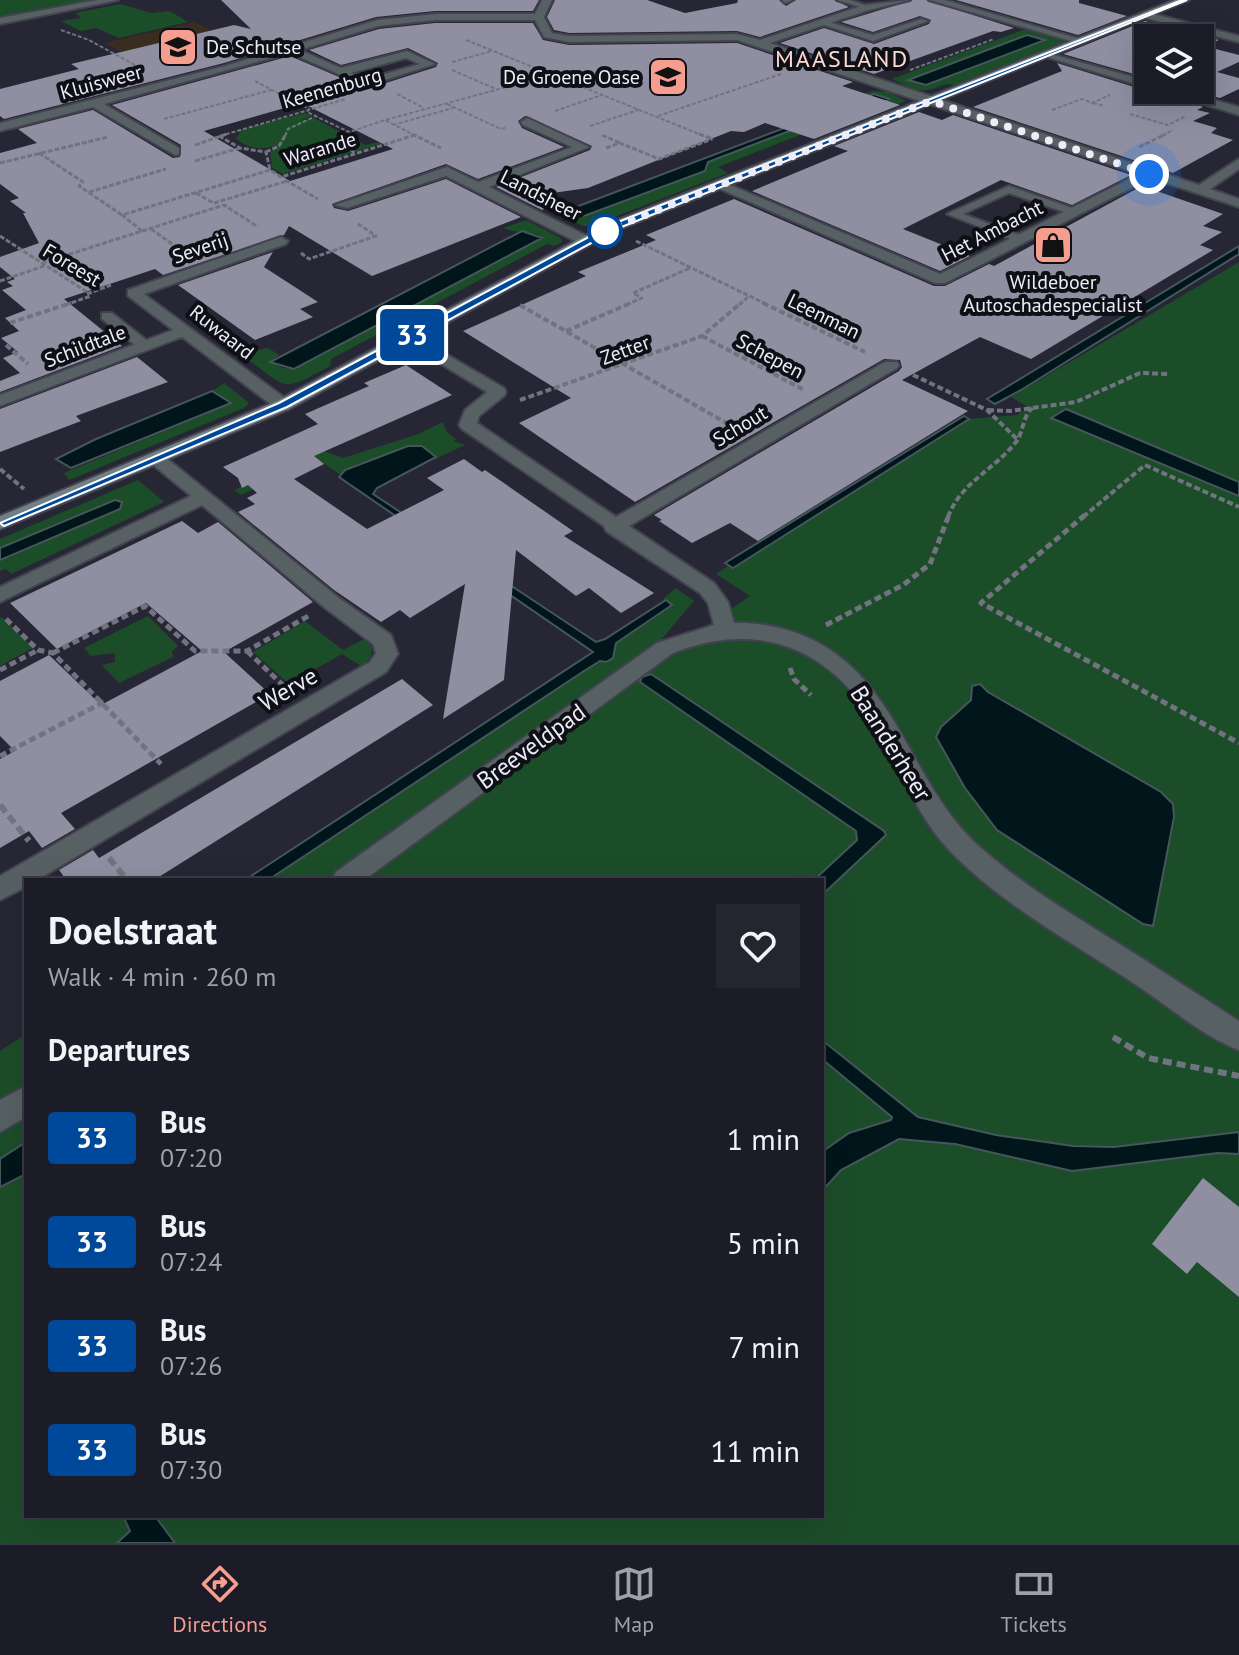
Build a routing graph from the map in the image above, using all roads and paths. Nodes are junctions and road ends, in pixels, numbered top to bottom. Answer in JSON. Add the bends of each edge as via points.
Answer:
{"nodes":[{"id":1,"x":113,"y":0,"type":"edge"},
{"id":2,"x":547,"y":0,"type":"edge"},
{"id":3,"x":841,"y":0,"type":"edge"},
{"id":4,"x":905,"y":0,"type":"edge"},
{"id":5,"x":934,"y":0,"type":"edge"},
{"id":6,"x":1178,"y":1,"type":"edge"},
{"id":7,"x":867,"y":7,"type":"junction"},
{"id":8,"x":1146,"y":15,"type":"junction"},
{"id":9,"x":22,"y":17,"type":"junction"},
{"id":10,"x":539,"y":17,"type":"junction"},
{"id":11,"x":414,"y":18,"type":"junction"},
{"id":12,"x":0,"y":21,"type":"edge"},
{"id":13,"x":924,"y":21,"type":"dead end"},
{"id":14,"x":822,"y":23,"type":"junction"},
{"id":15,"x":1239,"y":39,"type":"edge"},
{"id":16,"x":1082,"y":41,"type":"junction"},
{"id":17,"x":760,"y":43,"type":"junction"},
{"id":18,"x":290,"y":49,"type":"junction"},
{"id":19,"x":493,"y":51,"type":"junction"},
{"id":20,"x":1054,"y":52,"type":"junction"},
{"id":21,"x":816,"y":62,"type":"junction"},
{"id":22,"x":1116,"y":64,"type":"junction"},
{"id":23,"x":441,"y":65,"type":"dead end"},
{"id":24,"x":229,"y":68,"type":"junction"},
{"id":25,"x":449,"y":69,"type":"dead end"},
{"id":26,"x":1134,"y":69,"type":"edge"},
{"id":27,"x":545,"y":71,"type":"junction"},
{"id":28,"x":340,"y":72,"type":"junction"},
{"id":29,"x":1102,"y":72,"type":"junction"},
{"id":30,"x":152,"y":74,"type":"dead end"},
{"id":31,"x":560,"y":77,"type":"junction"},
{"id":32,"x":1134,"y":81,"type":"edge"},
{"id":33,"x":525,"y":82,"type":"junction"},
{"id":34,"x":496,"y":89,"type":"junction"},
{"id":35,"x":272,"y":90,"type":"junction"},
{"id":36,"x":1120,"y":90,"type":"dead end"},
{"id":37,"x":1214,"y":91,"type":"edge"},
{"id":38,"x":392,"y":92,"type":"dead end"},
{"id":39,"x":1079,"y":92,"type":"dead end"},
{"id":40,"x":354,"y":96,"type":"dead end"},
{"id":41,"x":1239,"y":98,"type":"edge"},
{"id":42,"x":1082,"y":99,"type":"junction"},
{"id":43,"x":931,"y":101,"type":"junction"},
{"id":44,"x":95,"y":103,"type":"junction"},
{"id":45,"x":1092,"y":103,"type":"junction"},
{"id":46,"x":1214,"y":104,"type":"edge"},
{"id":47,"x":1105,"y":106,"type":"dead end"},
{"id":48,"x":425,"y":108,"type":"junction"},
{"id":49,"x":454,"y":108,"type":"dead end"},
{"id":50,"x":309,"y":109,"type":"junction"},
{"id":51,"x":639,"y":110,"type":"junction"},
{"id":52,"x":1052,"y":110,"type":"dead end"},
{"id":53,"x":1239,"y":111,"type":"edge"},
{"id":54,"x":1193,"y":113,"type":"dead end"},
{"id":55,"x":1130,"y":114,"type":"dead end"},
{"id":56,"x":314,"y":117,"type":"junction"},
{"id":57,"x":657,"y":117,"type":"junction"},
{"id":58,"x":385,"y":120,"type":"junction"},
{"id":59,"x":527,"y":122,"type":"dead end"},
{"id":60,"x":393,"y":125,"type":"junction"},
{"id":61,"x":0,"y":127,"type":"edge"},
{"id":62,"x":587,"y":127,"type":"dead end"},
{"id":63,"x":137,"y":128,"type":"junction"},
{"id":64,"x":349,"y":132,"type":"junction"},
{"id":65,"x":219,"y":136,"type":"junction"},
{"id":66,"x":583,"y":147,"type":"junction"},
{"id":67,"x":175,"y":151,"type":"joint"},
{"id":68,"x":38,"y":152,"type":"junction"},
{"id":69,"x":266,"y":152,"type":"junction"},
{"id":70,"x":355,"y":154,"type":"junction"},
{"id":71,"x":0,"y":163,"type":"edge"},
{"id":72,"x":1239,"y":163,"type":"edge"},
{"id":73,"x":270,"y":170,"type":"junction"},
{"id":74,"x":1149,"y":174,"type":"junction"},
{"id":75,"x":281,"y":177,"type":"junction"},
{"id":76,"x":287,"y":181,"type":"junction"},
{"id":77,"x":718,"y":185,"type":"junction"},
{"id":78,"x":479,"y":186,"type":"junction"},
{"id":79,"x":1199,"y":191,"type":"junction"},
{"id":80,"x":195,"y":193,"type":"junction"},
{"id":81,"x":214,"y":203,"type":"junction"},
{"id":82,"x":1239,"y":203,"type":"edge"},
{"id":83,"x":342,"y":205,"type":"joint"},
{"id":84,"x":219,"y":206,"type":"dead end"},
{"id":85,"x":1074,"y":212,"type":"junction"},
{"id":86,"x":122,"y":215,"type":"junction"},
{"id":87,"x":150,"y":228,"type":"dead end"},
{"id":88,"x":610,"y":228,"type":"junction"},
{"id":89,"x":2,"y":239,"type":"edge"},
{"id":90,"x":1021,"y":239,"type":"junction"},
{"id":91,"x":281,"y":241,"type":"dead end"},
{"id":92,"x":586,"y":241,"type":"junction"},
{"id":93,"x":44,"y":264,"type":"junction"},
{"id":94,"x":205,"y":267,"type":"junction"},
{"id":95,"x":691,"y":267,"type":"junction"},
{"id":96,"x":0,"y":281,"type":"edge"},
{"id":97,"x":494,"y":290,"type":"junction"},
{"id":98,"x":133,"y":293,"type":"junction"},
{"id":99,"x":92,"y":295,"type":"junction"},
{"id":100,"x":749,"y":296,"type":"junction"},
{"id":101,"x":107,"y":316,"type":"dead end"},
{"id":102,"x":10,"y":323,"type":"dead end"},
{"id":103,"x":185,"y":331,"type":"junction"},
{"id":104,"x":566,"y":331,"type":"junction"},
{"id":105,"x":702,"y":336,"type":"junction"},
{"id":106,"x":408,"y":337,"type":"junction"},
{"id":107,"x":145,"y":346,"type":"junction"},
{"id":108,"x":626,"y":365,"type":"junction"},
{"id":109,"x":891,"y":365,"type":"junction"},
{"id":110,"x":1170,"y":374,"type":"dead end"},
{"id":111,"x":498,"y":392,"type":"junction"},
{"id":112,"x":0,"y":401,"type":"edge"},
{"id":113,"x":826,"y":401,"type":"junction"},
{"id":114,"x":283,"y":405,"type":"junction"},
{"id":115,"x":1032,"y":408,"type":"junction"},
{"id":116,"x":987,"y":410,"type":"junction"},
{"id":117,"x":759,"y":440,"type":"junction"},
{"id":118,"x":1018,"y":440,"type":"junction"},
{"id":119,"x":158,"y":460,"type":"junction"},
{"id":120,"x":202,"y":498,"type":"junction"},
{"id":121,"x":1239,"y":507,"type":"edge"},
{"id":122,"x":0,"y":523,"type":"edge"},
{"id":123,"x":613,"y":527,"type":"junction"},
{"id":124,"x":0,"y":595,"type":"edge"},
{"id":125,"x":332,"y":603,"type":"junction"},
{"id":126,"x":0,"y":613,"type":"edge"},
{"id":127,"x":725,"y":628,"type":"junction"},
{"id":128,"x":797,"y":641,"type":"junction"},
{"id":129,"x":38,"y":650,"type":"junction"},
{"id":130,"x":247,"y":651,"type":"junction"},
{"id":131,"x":53,"y":653,"type":"junction"},
{"id":132,"x":0,"y":670,"type":"edge"},
{"id":133,"x":104,"y":702,"type":"junction"},
{"id":134,"x":307,"y":708,"type":"junction"},
{"id":135,"x":1239,"y":743,"type":"edge"},
{"id":136,"x":0,"y":756,"type":"edge"},
{"id":137,"x":179,"y":784,"type":"junction"},
{"id":138,"x":0,"y":805,"type":"edge"},
{"id":139,"x":46,"y":862,"type":"junction"},
{"id":140,"x":348,"y":878,"type":"edge"},
{"id":141,"x":0,"y":889,"type":"edge"},
{"id":142,"x":1113,"y":1037,"type":"dead end"},
{"id":143,"x":1239,"y":1037,"type":"edge"},
{"id":144,"x":1239,"y":1076,"type":"edge"},
{"id":145,"x":24,"y":1101,"type":"edge"},
{"id":146,"x":0,"y":1117,"type":"edge"}],
"edges":[{"from":1,"to":9,"type":"street"},
{"from":2,"to":10,"type":"street"},
{"from":3,"to":7,"type":"lane"},
{"from":4,"to":7,"type":"street"},
{"from":5,"to":16,"type":"street"},
{"from":6,"to":8,"type":"street"},
{"from":7,"to":14,"type":"street"},
{"from":8,"to":15,"type":"street"},
{"from":8,"to":16,"type":"street"},
{"from":9,"to":12,"type":"street"},
{"from":9,"to":30,"type":"path","via":[[89,40]]},
{"from":10,"to":11,"type":"street","name":"Kluisweer"},
{"from":10,"to":17,"type":"street","via":[[548,35],[569,39],[737,37]]},
{"from":11,"to":18,"type":"street","name":"Kluisweer"},
{"from":11,"to":19,"type":"path"},
{"from":13,"to":14,"type":"lane","via":[[873,38]]},
{"from":14,"to":17,"type":"street"},
{"from":16,"to":20,"type":"street"},
{"from":17,"to":21,"type":"street"},
{"from":18,"to":24,"type":"street","name":"Kluisweer"},
{"from":18,"to":28,"type":"street"},
{"from":19,"to":23,"type":"path"},
{"from":19,"to":27,"type":"path"},
{"from":20,"to":22,"type":"street"},
{"from":20,"to":29,"type":"street"},
{"from":20,"to":43,"type":"street"},
{"from":21,"to":43,"type":"street"},
{"from":21,"to":57,"type":"path"},
{"from":22,"to":26,"type":"street"},
{"from":22,"to":29,"type":"street","via":[[1102,66]]},
{"from":24,"to":35,"type":"path"},
{"from":24,"to":44,"type":"street","name":"Kluisweer"},
{"from":25,"to":34,"type":"path"},
{"from":27,"to":31,"type":"path"},
{"from":27,"to":33,"type":"path","name":"Warande"},
{"from":28,"to":28,"type":"street","via":[[366,83],[430,64],[407,54]]},
{"from":29,"to":32,"type":"street"},
{"from":31,"to":33,"type":"path"},
{"from":31,"to":51,"type":"path"},
{"from":33,"to":34,"type":"path","name":"Warande"},
{"from":34,"to":48,"type":"path","name":"Warande"},
{"from":35,"to":50,"type":"path"},
{"from":35,"to":63,"type":"path"},
{"from":36,"to":45,"type":"path"},
{"from":37,"to":41,"type":"street"},
{"from":38,"to":48,"type":"path"},
{"from":39,"to":42,"type":"path","via":[[1086,97]]},
{"from":40,"to":50,"type":"path","name":"Keenenburg"},
{"from":42,"to":45,"type":"path"},
{"from":42,"to":52,"type":"path"},
{"from":43,"to":74,"type":"street"},
{"from":43,"to":77,"type":"street"},
{"from":44,"to":61,"type":"street","name":"Kluisweer"},
{"from":44,"to":63,"type":"street"},
{"from":45,"to":47,"type":"path"},
{"from":46,"to":53,"type":"street"},
{"from":48,"to":58,"type":"path","name":"Warande"},
{"from":49,"to":60,"type":"path"},
{"from":50,"to":56,"type":"path"},
{"from":50,"to":65,"type":"path","name":"Keenenburg"},
{"from":51,"to":57,"type":"path"},
{"from":51,"to":62,"type":"path"},
{"from":54,"to":55,"type":"path","via":[[1168,125]]},
{"from":56,"to":64,"type":"path"},
{"from":56,"to":69,"type":"path","via":[[288,129],[279,146]]},
{"from":57,"to":66,"type":"path","via":[[713,139],[659,159],[620,143],[597,151]]},
{"from":58,"to":60,"type":"path","name":"Warande"},
{"from":58,"to":64,"type":"path"},
{"from":59,"to":66,"type":"street"},
{"from":60,"to":70,"type":"path","name":"Warande","via":[[415,135]]},
{"from":63,"to":67,"type":"street"},
{"from":63,"to":68,"type":"path"},
{"from":64,"to":70,"type":"path","via":[[356,137],[349,147]]},
{"from":65,"to":67,"type":"path","name":"Keenenburg"},
{"from":65,"to":69,"type":"path","via":[[240,148]]},
{"from":66,"to":78,"type":"street","name":"Landsheer"},
{"from":68,"to":71,"type":"path"},
{"from":68,"to":86,"type":"path"},
{"from":69,"to":73,"type":"path"},
{"from":70,"to":75,"type":"path","name":"Warande"},
{"from":72,"to":79,"type":"street"},
{"from":73,"to":75,"type":"path","name":"Warande"},
{"from":73,"to":80,"type":"path","name":"Warande"},
{"from":74,"to":79,"type":"street"},
{"from":74,"to":85,"type":"street","name":"Het Ambacht"},
{"from":75,"to":76,"type":"path"},
{"from":76,"to":81,"type":"path"},
{"from":76,"to":83,"type":"path","via":[[334,208]]},
{"from":77,"to":88,"type":"street"},
{"from":77,"to":90,"type":"street","name":"Het Ambacht","via":[[940,280]]},
{"from":78,"to":83,"type":"street","name":"Landsheer","via":[[447,171]]},
{"from":78,"to":92,"type":"street","name":"Landsheer"},
{"from":79,"to":82,"type":"street"},
{"from":80,"to":81,"type":"path"},
{"from":80,"to":86,"type":"path","name":"Warande"},
{"from":81,"to":84,"type":"path"},
{"from":85,"to":90,"type":"street","name":"Het Ambacht"},
{"from":85,"to":90,"type":"lane","via":[[1009,189],[953,214]]},
{"from":86,"to":93,"type":"path","via":[[142,231]]},
{"from":87,"to":94,"type":"path"},
{"from":88,"to":92,"type":"street"},
{"from":88,"to":95,"type":"path","name":"Leenman"},
{"from":89,"to":93,"type":"path","name":"Foreest"},
{"from":91,"to":94,"type":"street","name":"Severij"},
{"from":92,"to":97,"type":"street"},
{"from":93,"to":96,"type":"path"},
{"from":93,"to":99,"type":"path","name":"Foreest"},
{"from":94,"to":98,"type":"street","name":"Severij"},
{"from":95,"to":100,"type":"path","name":"Leenman"},
{"from":95,"to":104,"type":"path","via":[[633,293],[642,298]]},
{"from":97,"to":104,"type":"path"},
{"from":97,"to":106,"type":"street"},
{"from":98,"to":99,"type":"path","name":"Foreest","via":[[107,301]]},
{"from":98,"to":103,"type":"street","name":"Ruwaard"},
{"from":99,"to":102,"type":"path"},
{"from":100,"to":105,"type":"path","name":"Zetter"},
{"from":100,"to":109,"type":"path","name":"Leenman"},
{"from":101,"to":107,"type":"lane"},
{"from":103,"to":107,"type":"street","name":"Schildtale"},
{"from":103,"to":114,"type":"street","name":"Ruwaard"},
{"from":104,"to":108,"type":"path"},
{"from":105,"to":108,"type":"path","name":"Zetter"},
{"from":105,"to":113,"type":"path","name":"Schepen"},
{"from":106,"to":111,"type":"street"},
{"from":106,"to":114,"type":"street"},
{"from":107,"to":112,"type":"street","name":"Schildtale"},
{"from":108,"to":111,"type":"path","name":"Zetter","via":[[516,401]]},
{"from":108,"to":117,"type":"path"},
{"from":109,"to":113,"type":"street","name":"Schout"},
{"from":109,"to":116,"type":"path","name":"Leenman"},
{"from":110,"to":115,"type":"path","via":[[1140,373],[1076,402]]},
{"from":111,"to":123,"type":"street","via":[[471,414],[468,425]]},
{"from":113,"to":117,"type":"street","name":"Schout"},
{"from":114,"to":119,"type":"street"},
{"from":115,"to":116,"type":"path"},
{"from":115,"to":118,"type":"path","via":[[1024,416]]},
{"from":116,"to":118,"type":"path","name":"Leenman"},
{"from":117,"to":123,"type":"street","name":"Schout"},
{"from":118,"to":128,"type":"path","via":[[955,499],[930,564],[903,585]]},
{"from":119,"to":120,"type":"street","name":"Werve"},
{"from":119,"to":122,"type":"street"},
{"from":120,"to":124,"type":"street"},
{"from":120,"to":125,"type":"street","name":"Werve"},
{"from":121,"to":135,"type":"path","via":[[1145,465],[981,603]]},
{"from":123,"to":127,"type":"street","via":[[707,588],[718,602]]},
{"from":125,"to":130,"type":"path"},
{"from":125,"to":134,"type":"street","name":"Werve","via":[[383,640],[387,654],[378,667]]},
{"from":126,"to":129,"type":"path"},
{"from":127,"to":128,"type":"street","name":"Baanderheer","via":[[776,633]]},
{"from":127,"to":140,"type":"street","name":"Breeveldpad","via":[[694,634],[665,648]]},
{"from":128,"to":143,"type":"street","name":"Baanderheer","via":[[828,659],[868,695],[956,842],[1031,902]]},
{"from":129,"to":131,"type":"path"},
{"from":129,"to":132,"type":"path"},
{"from":130,"to":131,"type":"path","via":[[195,651],[145,606]]},
{"from":130,"to":134,"type":"path"},
{"from":131,"to":133,"type":"path"},
{"from":133,"to":136,"type":"path"},
{"from":133,"to":137,"type":"path"},
{"from":134,"to":137,"type":"street","name":"Werve"},
{"from":137,"to":139,"type":"street","name":"Werve"},
{"from":138,"to":139,"type":"path"},
{"from":139,"to":141,"type":"street","name":"Werve"},
{"from":142,"to":144,"type":"path","via":[[1148,1058]]},
{"from":145,"to":146,"type":"street"}]}
